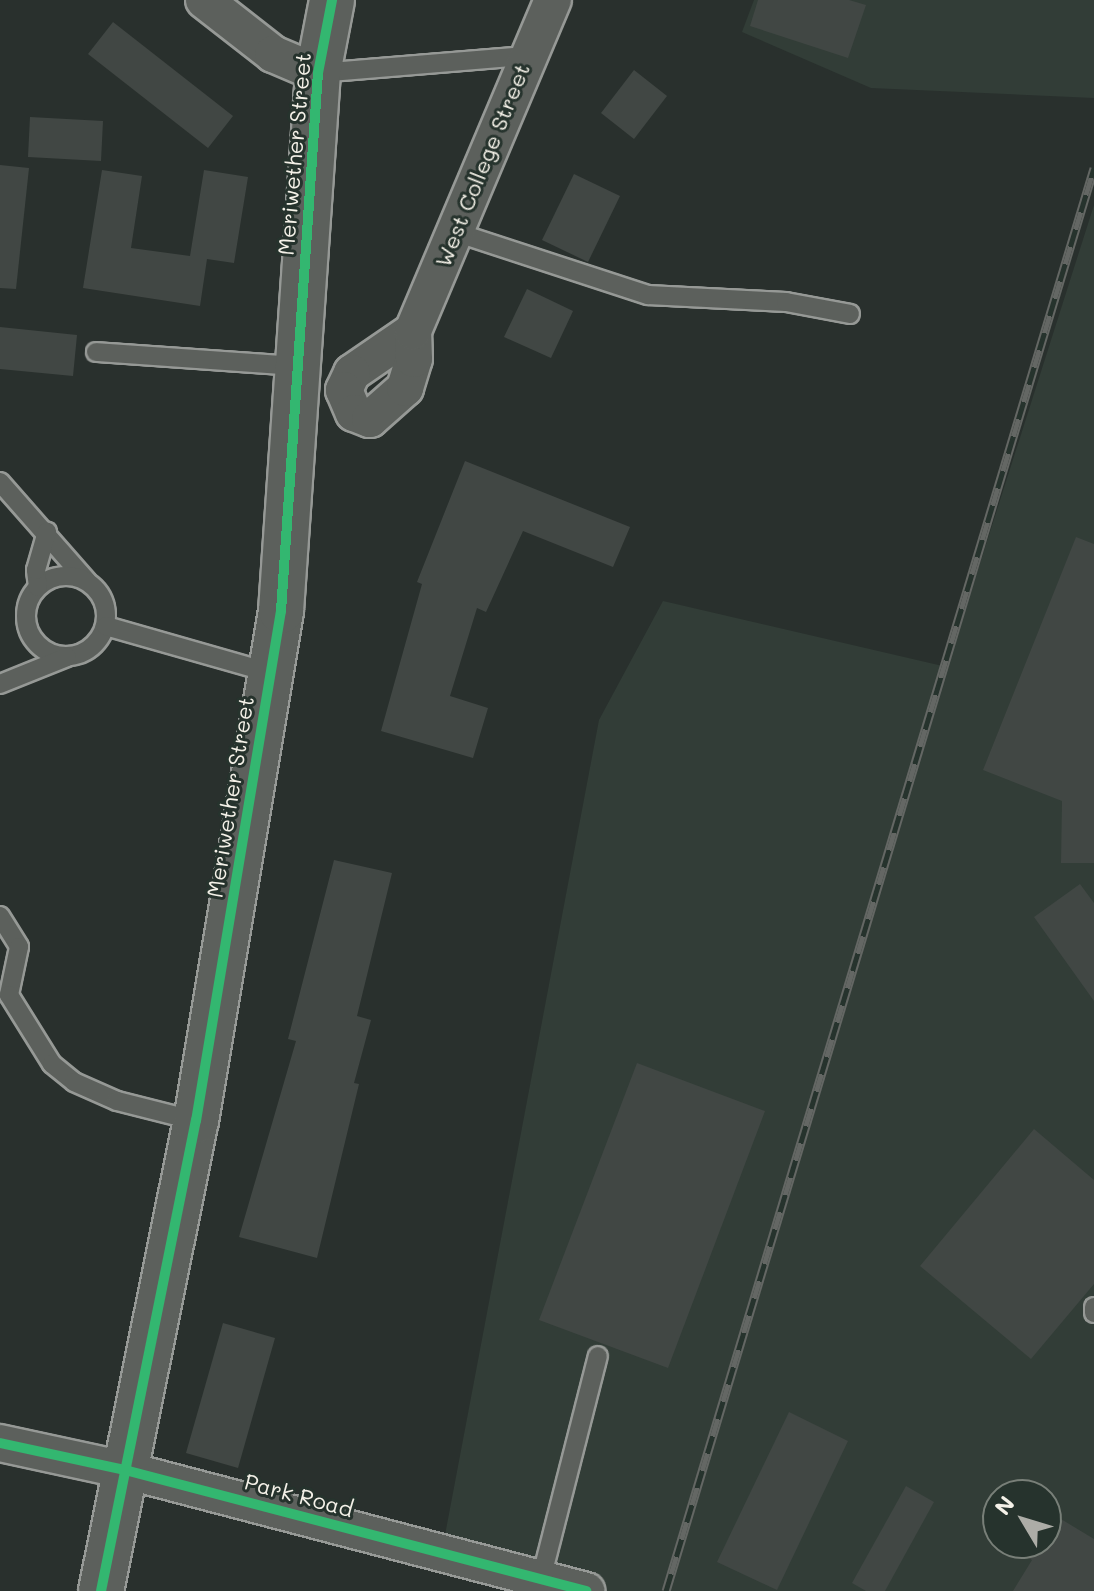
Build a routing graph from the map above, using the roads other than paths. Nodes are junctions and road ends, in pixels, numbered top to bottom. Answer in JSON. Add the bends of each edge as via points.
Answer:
{"nodes":[{"id":1,"x":204,"y":0,"type":"edge"},
{"id":2,"x":332,"y":0,"type":"edge"},
{"id":3,"x":553,"y":0,"type":"edge"},
{"id":4,"x":526,"y":56,"type":"junction"},
{"id":5,"x":318,"y":73,"type":"junction"},
{"id":6,"x":458,"y":233,"type":"junction"},
{"id":7,"x":850,"y":314,"type":"dead end"},
{"id":8,"x":413,"y":331,"type":"dead end"},
{"id":9,"x":96,"y":352,"type":"dead end"},
{"id":10,"x":298,"y":366,"type":"junction"},
{"id":11,"x":0,"y":482,"type":"edge"},
{"id":12,"x":47,"y":532,"type":"junction"},
{"id":13,"x":87,"y":581,"type":"junction"},
{"id":14,"x":38,"y":587,"type":"junction"},
{"id":15,"x":106,"y":626,"type":"junction"},
{"id":16,"x":67,"y":657,"type":"junction"},
{"id":17,"x":271,"y":673,"type":"junction"},
{"id":18,"x":0,"y":684,"type":"edge"},
{"id":19,"x":0,"y":916,"type":"edge"},
{"id":20,"x":5,"y":996,"type":"edge"},
{"id":21,"x":196,"y":1121,"type":"junction"},
{"id":22,"x":598,"y":1356,"type":"dead end"},
{"id":23,"x":0,"y":1443,"type":"edge"},
{"id":24,"x":125,"y":1470,"type":"junction"},
{"id":25,"x":541,"y":1579,"type":"junction"},
{"id":26,"x":101,"y":1591,"type":"edge"},
{"id":27,"x":586,"y":1591,"type":"edge"}],
"edges":[{"from":1,"to":5,"type":"street","via":[[273,54]]},
{"from":2,"to":5,"type":"street","name":"Meriwether Street"},
{"from":3,"to":4,"type":"street","name":"West College Street"},
{"from":4,"to":5,"type":"lane"},
{"from":4,"to":6,"type":"street","name":"West College Street"},
{"from":5,"to":10,"type":"street","name":"Meriwether Street"},
{"from":6,"to":7,"type":"lane","via":[[648,295],[786,302]]},
{"from":6,"to":8,"type":"street","name":"West College Street"},
{"from":9,"to":10,"type":"lane"},
{"from":10,"to":17,"type":"street","name":"Meriwether Street","via":[[281,611]]},
{"from":11,"to":12,"type":"lane"},
{"from":12,"to":13,"type":"lane"},
{"from":12,"to":14,"type":"lane","via":[[36,570]]},
{"from":13,"to":14,"type":"lane","via":[[61,576]]},
{"from":13,"to":15,"type":"lane","via":[[104,600]]},
{"from":14,"to":16,"type":"lane","via":[[26,611],[31,638]]},
{"from":15,"to":16,"type":"lane","via":[[93,648]]},
{"from":15,"to":17,"type":"lane"},
{"from":16,"to":18,"type":"lane"},
{"from":17,"to":21,"type":"street","name":"Meriwether Street"},
{"from":19,"to":20,"type":"lane","via":[[19,947]]},
{"from":20,"to":21,"type":"lane","via":[[52,1064],[74,1082],[117,1101]]},
{"from":21,"to":24,"type":"street","name":"Meriwether Street"},
{"from":22,"to":25,"type":"lane"},
{"from":23,"to":24,"type":"street","name":"Park Road"},
{"from":24,"to":25,"type":"street","name":"Park Road"},
{"from":24,"to":26,"type":"street","name":"Meriwether Street"},
{"from":25,"to":27,"type":"street","name":"Park Road"}]}
